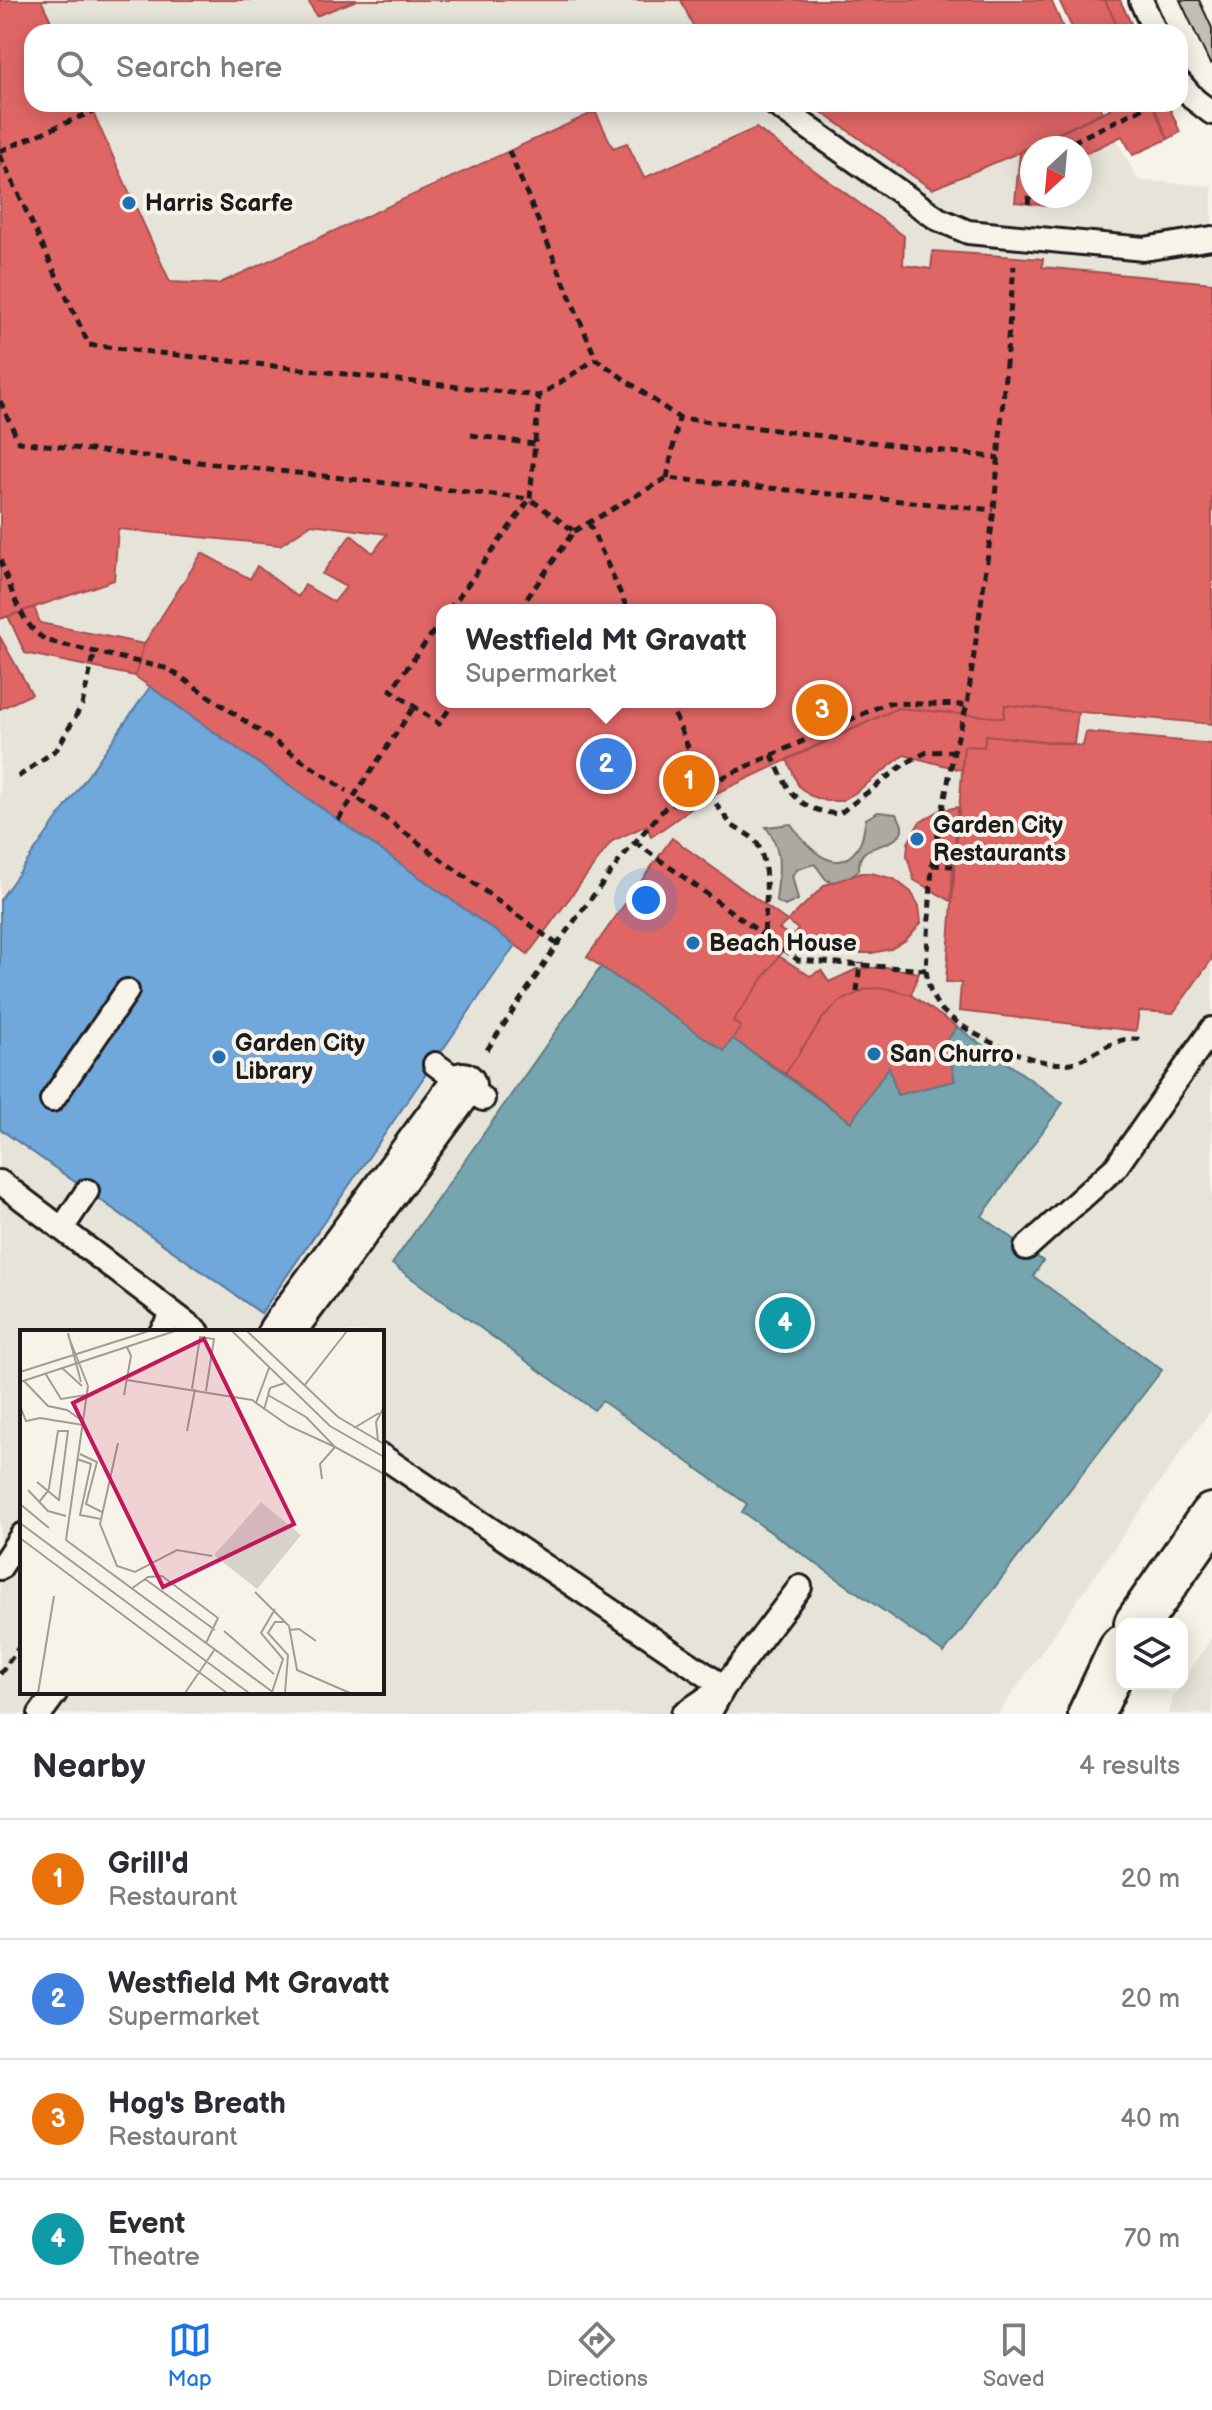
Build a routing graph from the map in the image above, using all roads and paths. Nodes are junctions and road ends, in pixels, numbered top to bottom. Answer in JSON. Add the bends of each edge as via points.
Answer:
{"nodes":[{"id":1,"x":1141,"y":0,"type":"edge"},
{"id":2,"x":1152,"y":24,"type":"edge"},
{"id":3,"x":1188,"y":92,"type":"edge"},
{"id":4,"x":92,"y":112,"type":"edge"},
{"id":5,"x":786,"y":112,"type":"edge"},
{"id":6,"x":1134,"y":112,"type":"edge"},
{"id":7,"x":1212,"y":113,"type":"edge"},
{"id":8,"x":1085,"y":136,"type":"edge"},
{"id":9,"x":509,"y":151,"type":"dead end"},
{"id":10,"x":0,"y":153,"type":"edge"},
{"id":11,"x":1212,"y":238,"type":"edge"},
{"id":12,"x":1015,"y":257,"type":"dead end"},
{"id":13,"x":596,"y":359,"type":"junction"},
{"id":14,"x":539,"y":396,"type":"junction"},
{"id":15,"x":0,"y":403,"type":"edge"},
{"id":16,"x":679,"y":418,"type":"junction"},
{"id":17,"x":471,"y":435,"type":"dead end"},
{"id":18,"x":534,"y":444,"type":"junction"},
{"id":19,"x":999,"y":458,"type":"junction"},
{"id":20,"x":667,"y":478,"type":"junction"},
{"id":21,"x":530,"y":499,"type":"junction"},
{"id":22,"x":994,"y":510,"type":"junction"},
{"id":23,"x":589,"y":523,"type":"junction"},
{"id":24,"x":574,"y":531,"type":"junction"},
{"id":25,"x":0,"y":560,"type":"edge"},
{"id":26,"x":453,"y":604,"type":"edge"},
{"id":27,"x":523,"y":604,"type":"edge"},
{"id":28,"x":625,"y":604,"type":"edge"},
{"id":29,"x":436,"y":628,"type":"edge"},
{"id":30,"x":95,"y":651,"type":"junction"},
{"id":31,"x":967,"y":705,"type":"junction"},
{"id":32,"x":414,"y":707,"type":"junction"},
{"id":33,"x":450,"y":708,"type":"edge"},
{"id":34,"x":672,"y":708,"type":"edge"},
{"id":35,"x":954,"y":751,"type":"junction"},
{"id":36,"x":772,"y":755,"type":"junction"},
{"id":37,"x":18,"y":777,"type":"dead end"},
{"id":38,"x":706,"y":785,"type":"junction"},
{"id":39,"x":347,"y":791,"type":"dead end"},
{"id":40,"x":359,"y":799,"type":"dead end"},
{"id":41,"x":338,"y":820,"type":"dead end"},
{"id":42,"x":635,"y":842,"type":"junction"},
{"id":43,"x":932,"y":865,"type":"junction"},
{"id":44,"x":953,"y":866,"type":"dead end"},
{"id":45,"x":764,"y":934,"type":"junction"},
{"id":46,"x":558,"y":945,"type":"junction"},
{"id":47,"x":860,"y":963,"type":"junction"},
{"id":48,"x":926,"y":970,"type":"junction"},
{"id":49,"x":127,"y":991,"type":"dead end"},
{"id":50,"x":857,"y":992,"type":"dead end"},
{"id":51,"x":1212,"y":1029,"type":"edge"},
{"id":52,"x":1143,"y":1040,"type":"dead end"},
{"id":53,"x":1000,"y":1047,"type":"junction"},
{"id":54,"x":997,"y":1056,"type":"dead end"},
{"id":55,"x":460,"y":1083,"type":"joint"},
{"id":56,"x":52,"y":1100,"type":"dead end"},
{"id":57,"x":0,"y":1182,"type":"edge"},
{"id":58,"x":87,"y":1191,"type":"dead end"},
{"id":59,"x":63,"y":1227,"type":"junction"},
{"id":60,"x":1026,"y":1248,"type":"dead end"},
{"id":61,"x":167,"y":1323,"type":"edge"},
{"id":62,"x":191,"y":1330,"type":"edge"},
{"id":63,"x":282,"y":1330,"type":"edge"},
{"id":64,"x":384,"y":1457,"type":"edge"},
{"id":65,"x":1209,"y":1529,"type":"edge"},
{"id":66,"x":20,"y":1538,"type":"edge"},
{"id":67,"x":0,"y":1568,"type":"edge"},
{"id":68,"x":800,"y":1587,"type":"dead end"},
{"id":69,"x":1142,"y":1618,"type":"edge"},
{"id":70,"x":20,"y":1646,"type":"edge"},
{"id":71,"x":1116,"y":1661,"type":"edge"},
{"id":72,"x":0,"y":1674,"type":"edge"},
{"id":73,"x":724,"y":1687,"type":"junction"},
{"id":74,"x":55,"y":1694,"type":"edge"},
{"id":75,"x":40,"y":1714,"type":"edge"},
{"id":76,"x":683,"y":1714,"type":"edge"},
{"id":77,"x":709,"y":1714,"type":"edge"},
{"id":78,"x":1091,"y":1714,"type":"edge"}],
"edges":[{"from":1,"to":2,"type":"lane"},
{"from":3,"to":7,"type":"lane"},
{"from":4,"to":10,"type":"path"},
{"from":5,"to":11,"type":"lane","via":[[938,219],[968,232],[1144,249]]},
{"from":6,"to":8,"type":"path"},
{"from":9,"to":13,"type":"path"},
{"from":10,"to":14,"type":"path","via":[[89,345]]},
{"from":12,"to":19,"type":"path"},
{"from":13,"to":14,"type":"path"},
{"from":13,"to":16,"type":"path"},
{"from":14,"to":18,"type":"path"},
{"from":15,"to":21,"type":"path","via":[[19,442]]},
{"from":16,"to":19,"type":"path"},
{"from":16,"to":20,"type":"path"},
{"from":17,"to":18,"type":"path"},
{"from":18,"to":21,"type":"path"},
{"from":19,"to":22,"type":"path"},
{"from":20,"to":22,"type":"path"},
{"from":20,"to":23,"type":"path"},
{"from":21,"to":24,"type":"path"},
{"from":21,"to":26,"type":"path"},
{"from":22,"to":31,"type":"path"},
{"from":23,"to":24,"type":"path"},
{"from":23,"to":28,"type":"path"},
{"from":24,"to":27,"type":"path"},
{"from":25,"to":30,"type":"path","via":[[36,635]]},
{"from":29,"to":32,"type":"path","via":[[391,690]]},
{"from":30,"to":37,"type":"path","via":[[82,705],[57,749]]},
{"from":30,"to":39,"type":"path","via":[[169,669]]},
{"from":31,"to":35,"type":"path"},
{"from":31,"to":36,"type":"path","via":[[887,703]]},
{"from":32,"to":33,"type":"path","via":[[439,724]]},
{"from":32,"to":41,"type":"path"},
{"from":34,"to":38,"type":"path"},
{"from":35,"to":36,"type":"path","via":[[927,752],[906,763],[839,814],[817,812],[798,801]]},
{"from":35,"to":43,"type":"path"},
{"from":36,"to":38,"type":"path"},
{"from":38,"to":42,"type":"path","via":[[665,808]]},
{"from":38,"to":45,"type":"path","via":[[733,826],[758,844],[764,864]]},
{"from":40,"to":46,"type":"path"},
{"from":42,"to":45,"type":"path"},
{"from":42,"to":46,"type":"path"},
{"from":43,"to":44,"type":"path"},
{"from":43,"to":48,"type":"path"},
{"from":45,"to":47,"type":"path","via":[[798,960]]},
{"from":46,"to":55,"type":"path"},
{"from":47,"to":48,"type":"path"},
{"from":47,"to":50,"type":"path"},
{"from":48,"to":53,"type":"path","via":[[928,988],[941,1009]]},
{"from":49,"to":56,"type":"lane"},
{"from":51,"to":60,"type":"lane","via":[[1116,1167]]},
{"from":52,"to":53,"type":"path","via":[[1130,1037],[1073,1062],[1041,1061]]},
{"from":53,"to":54,"type":"path"},
{"from":55,"to":63,"type":"street"},
{"from":57,"to":59,"type":"lane"},
{"from":58,"to":59,"type":"lane"},
{"from":59,"to":61,"type":"lane"},
{"from":61,"to":62,"type":"lane"},
{"from":64,"to":73,"type":"lane"},
{"from":65,"to":69,"type":"street"},
{"from":66,"to":67,"type":"lane"},
{"from":68,"to":73,"type":"lane"},
{"from":70,"to":72,"type":"path"},
{"from":71,"to":78,"type":"street"},
{"from":73,"to":76,"type":"lane"},
{"from":73,"to":77,"type":"lane"},
{"from":74,"to":75,"type":"lane"}]}
